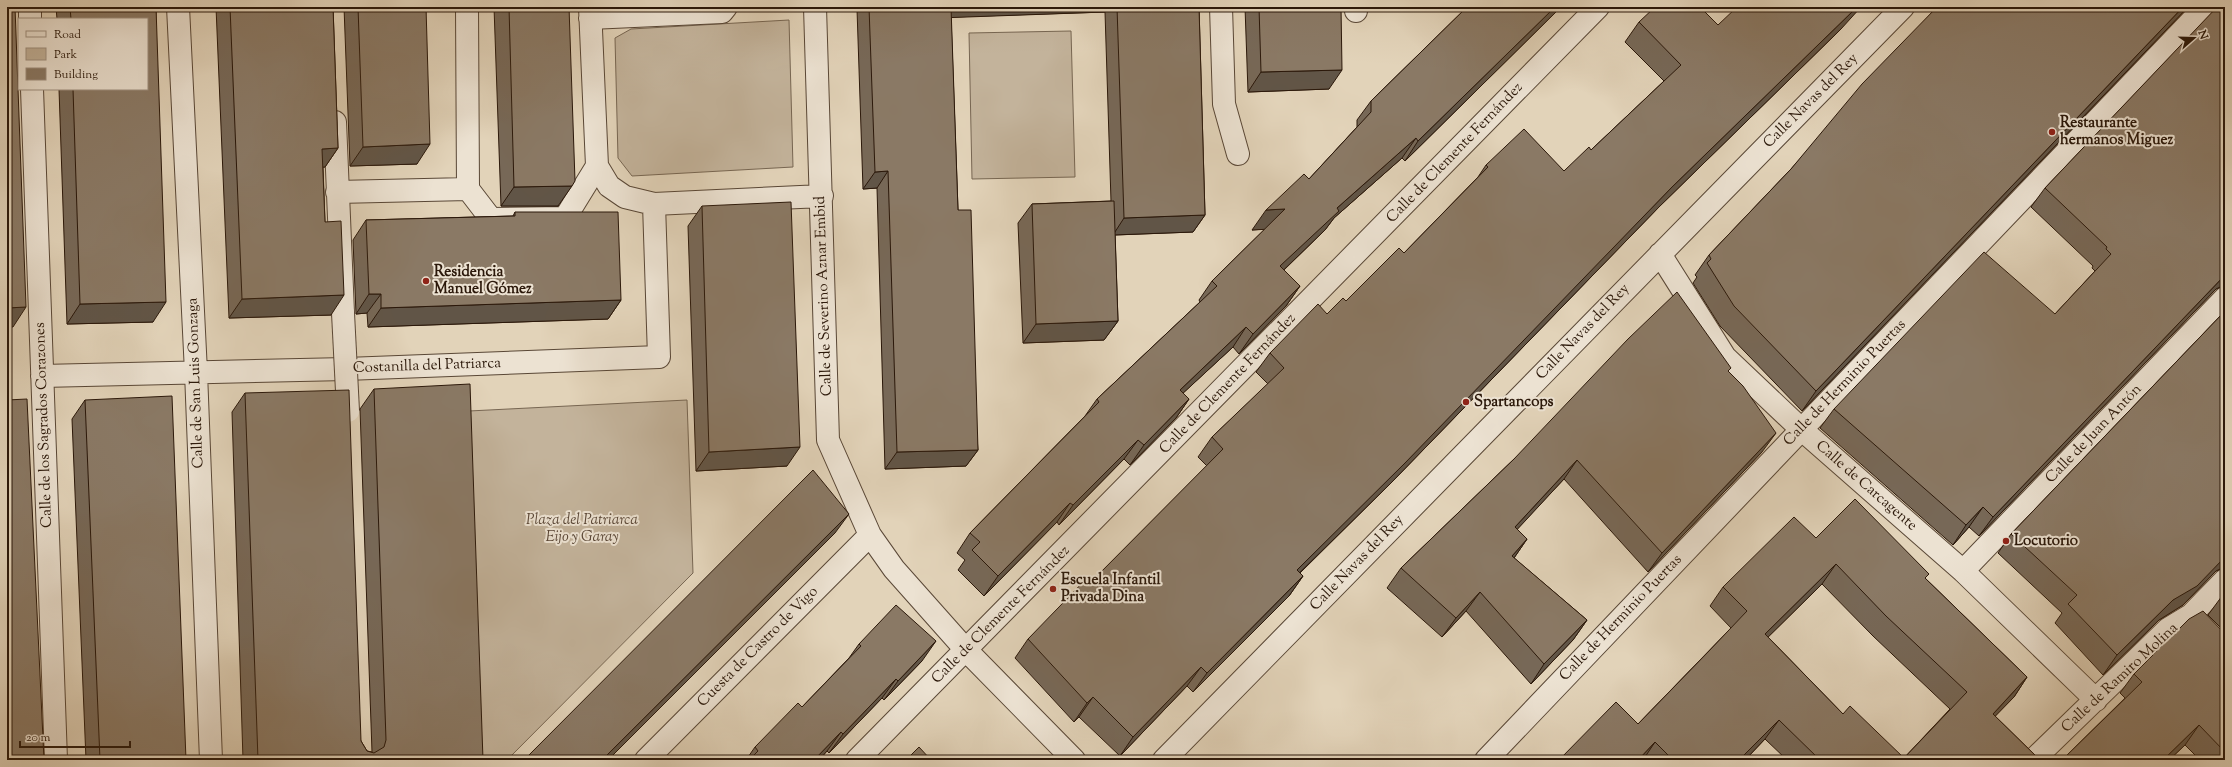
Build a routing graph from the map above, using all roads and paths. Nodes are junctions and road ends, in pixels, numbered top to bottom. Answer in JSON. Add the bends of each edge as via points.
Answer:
{"nodes":[{"id":1,"x":30,"y":7,"type":"edge"},
{"id":2,"x":178,"y":7,"type":"edge"},
{"id":3,"x":467,"y":7,"type":"edge"},
{"id":4,"x":726,"y":7,"type":"edge"},
{"id":5,"x":815,"y":7,"type":"edge"},
{"id":6,"x":1221,"y":7,"type":"edge"},
{"id":7,"x":1598,"y":7,"type":"edge"},
{"id":8,"x":1904,"y":7,"type":"edge"},
{"id":9,"x":2205,"y":7,"type":"edge"},
{"id":10,"x":590,"y":12,"type":"edge"},
{"id":11,"x":30,"y":18,"type":"edge"},
{"id":12,"x":32,"y":90,"type":"edge"},
{"id":13,"x":334,"y":99,"type":"edge"},
{"id":14,"x":1238,"y":154,"type":"dead end"},
{"id":15,"x":597,"y":166,"type":"junction"},
{"id":16,"x":468,"y":189,"type":"junction"},
{"id":17,"x":337,"y":192,"type":"junction"},
{"id":18,"x":822,"y":196,"type":"junction"},
{"id":19,"x":654,"y":204,"type":"junction"},
{"id":20,"x":1660,"y":254,"type":"junction"},
{"id":21,"x":2225,"y":298,"type":"edge"},
{"id":22,"x":196,"y":372,"type":"junction"},
{"id":23,"x":42,"y":376,"type":"junction"},
{"id":24,"x":348,"y":419,"type":"edge"},
{"id":25,"x":1801,"y":429,"type":"junction"},
{"id":26,"x":870,"y":535,"type":"junction"},
{"id":27,"x":1963,"y":571,"type":"junction"},
{"id":28,"x":2225,"y":580,"type":"edge"},
{"id":29,"x":966,"y":650,"type":"junction"},
{"id":30,"x":2096,"y":700,"type":"junction"},
{"id":31,"x":56,"y":760,"type":"edge"},
{"id":32,"x":211,"y":760,"type":"edge"},
{"id":33,"x":646,"y":760,"type":"edge"},
{"id":34,"x":857,"y":760,"type":"edge"},
{"id":35,"x":1074,"y":760,"type":"edge"},
{"id":36,"x":1164,"y":760,"type":"edge"},
{"id":37,"x":1486,"y":760,"type":"edge"},
{"id":38,"x":2033,"y":760,"type":"edge"}],
"edges":[{"from":1,"to":11,"type":"street"},
{"from":2,"to":22,"type":"street","name":"Calle de San Luis Gonzaga"},
{"from":3,"to":16,"type":"street"},
{"from":4,"to":10,"type":"street","via":[[722,12]]},
{"from":5,"to":18,"type":"street","name":"Calle de Severino Aznar Embid"},
{"from":6,"to":14,"type":"street","via":[[1224,104]]},
{"from":7,"to":29,"type":"street","name":"Calle de Clemente Fernández"},
{"from":8,"to":20,"type":"street","name":"Calle Navas del Rey"},
{"from":9,"to":25,"type":"street","name":"Calle de Herminio Puertas"},
{"from":10,"to":15,"type":"street"},
{"from":12,"to":23,"type":"street","name":"Calle de los Sagrados Corazones"},
{"from":13,"to":17,"type":"street"},
{"from":15,"to":16,"type":"street","via":[[565,218],[491,219]]},
{"from":15,"to":19,"type":"street","via":[[609,186],[625,197]]},
{"from":16,"to":17,"type":"street"},
{"from":17,"to":24,"type":"street","bridge":true},
{"from":18,"to":19,"type":"street"},
{"from":18,"to":26,"type":"street","name":"Calle de Severino Aznar Embid","via":[[828,440]]},
{"from":19,"to":22,"type":"street","name":"Costanilla del Patriarca","via":[[659,357]]},
{"from":20,"to":25,"type":"street","name":"Calle de Carcagente","via":[[1725,357]]},
{"from":20,"to":36,"type":"street","name":"Calle Navas del Rey"},
{"from":21,"to":27,"type":"street","name":"Calle de Juan Antón"},
{"from":22,"to":23,"type":"street","name":"Costanilla del Patriarca"},
{"from":22,"to":32,"type":"street","name":"Calle de San Luis Gonzaga"},
{"from":23,"to":31,"type":"street","name":"Calle de los Sagrados Corazones"},
{"from":25,"to":27,"type":"street","name":"Calle de Carcagente"},
{"from":25,"to":37,"type":"street","name":"Calle de Herminio Puertas"},
{"from":26,"to":29,"type":"street","name":"Calle de Severino Aznar Embid","via":[[894,569]]},
{"from":26,"to":33,"type":"street","name":"Cuesta de Castro de Vigo"},
{"from":27,"to":30,"type":"street","name":"Calle de Carcagente"},
{"from":28,"to":30,"type":"street","name":"Calle de Ramiro Molina","via":[[2198,622],[2168,628]]},
{"from":29,"to":34,"type":"street","name":"Calle de Clemente Fernández"},
{"from":29,"to":35,"type":"street","name":"Calle de Severino Aznar Embid"},
{"from":30,"to":38,"type":"street","name":"Calle de Ramiro Molina"}]}
